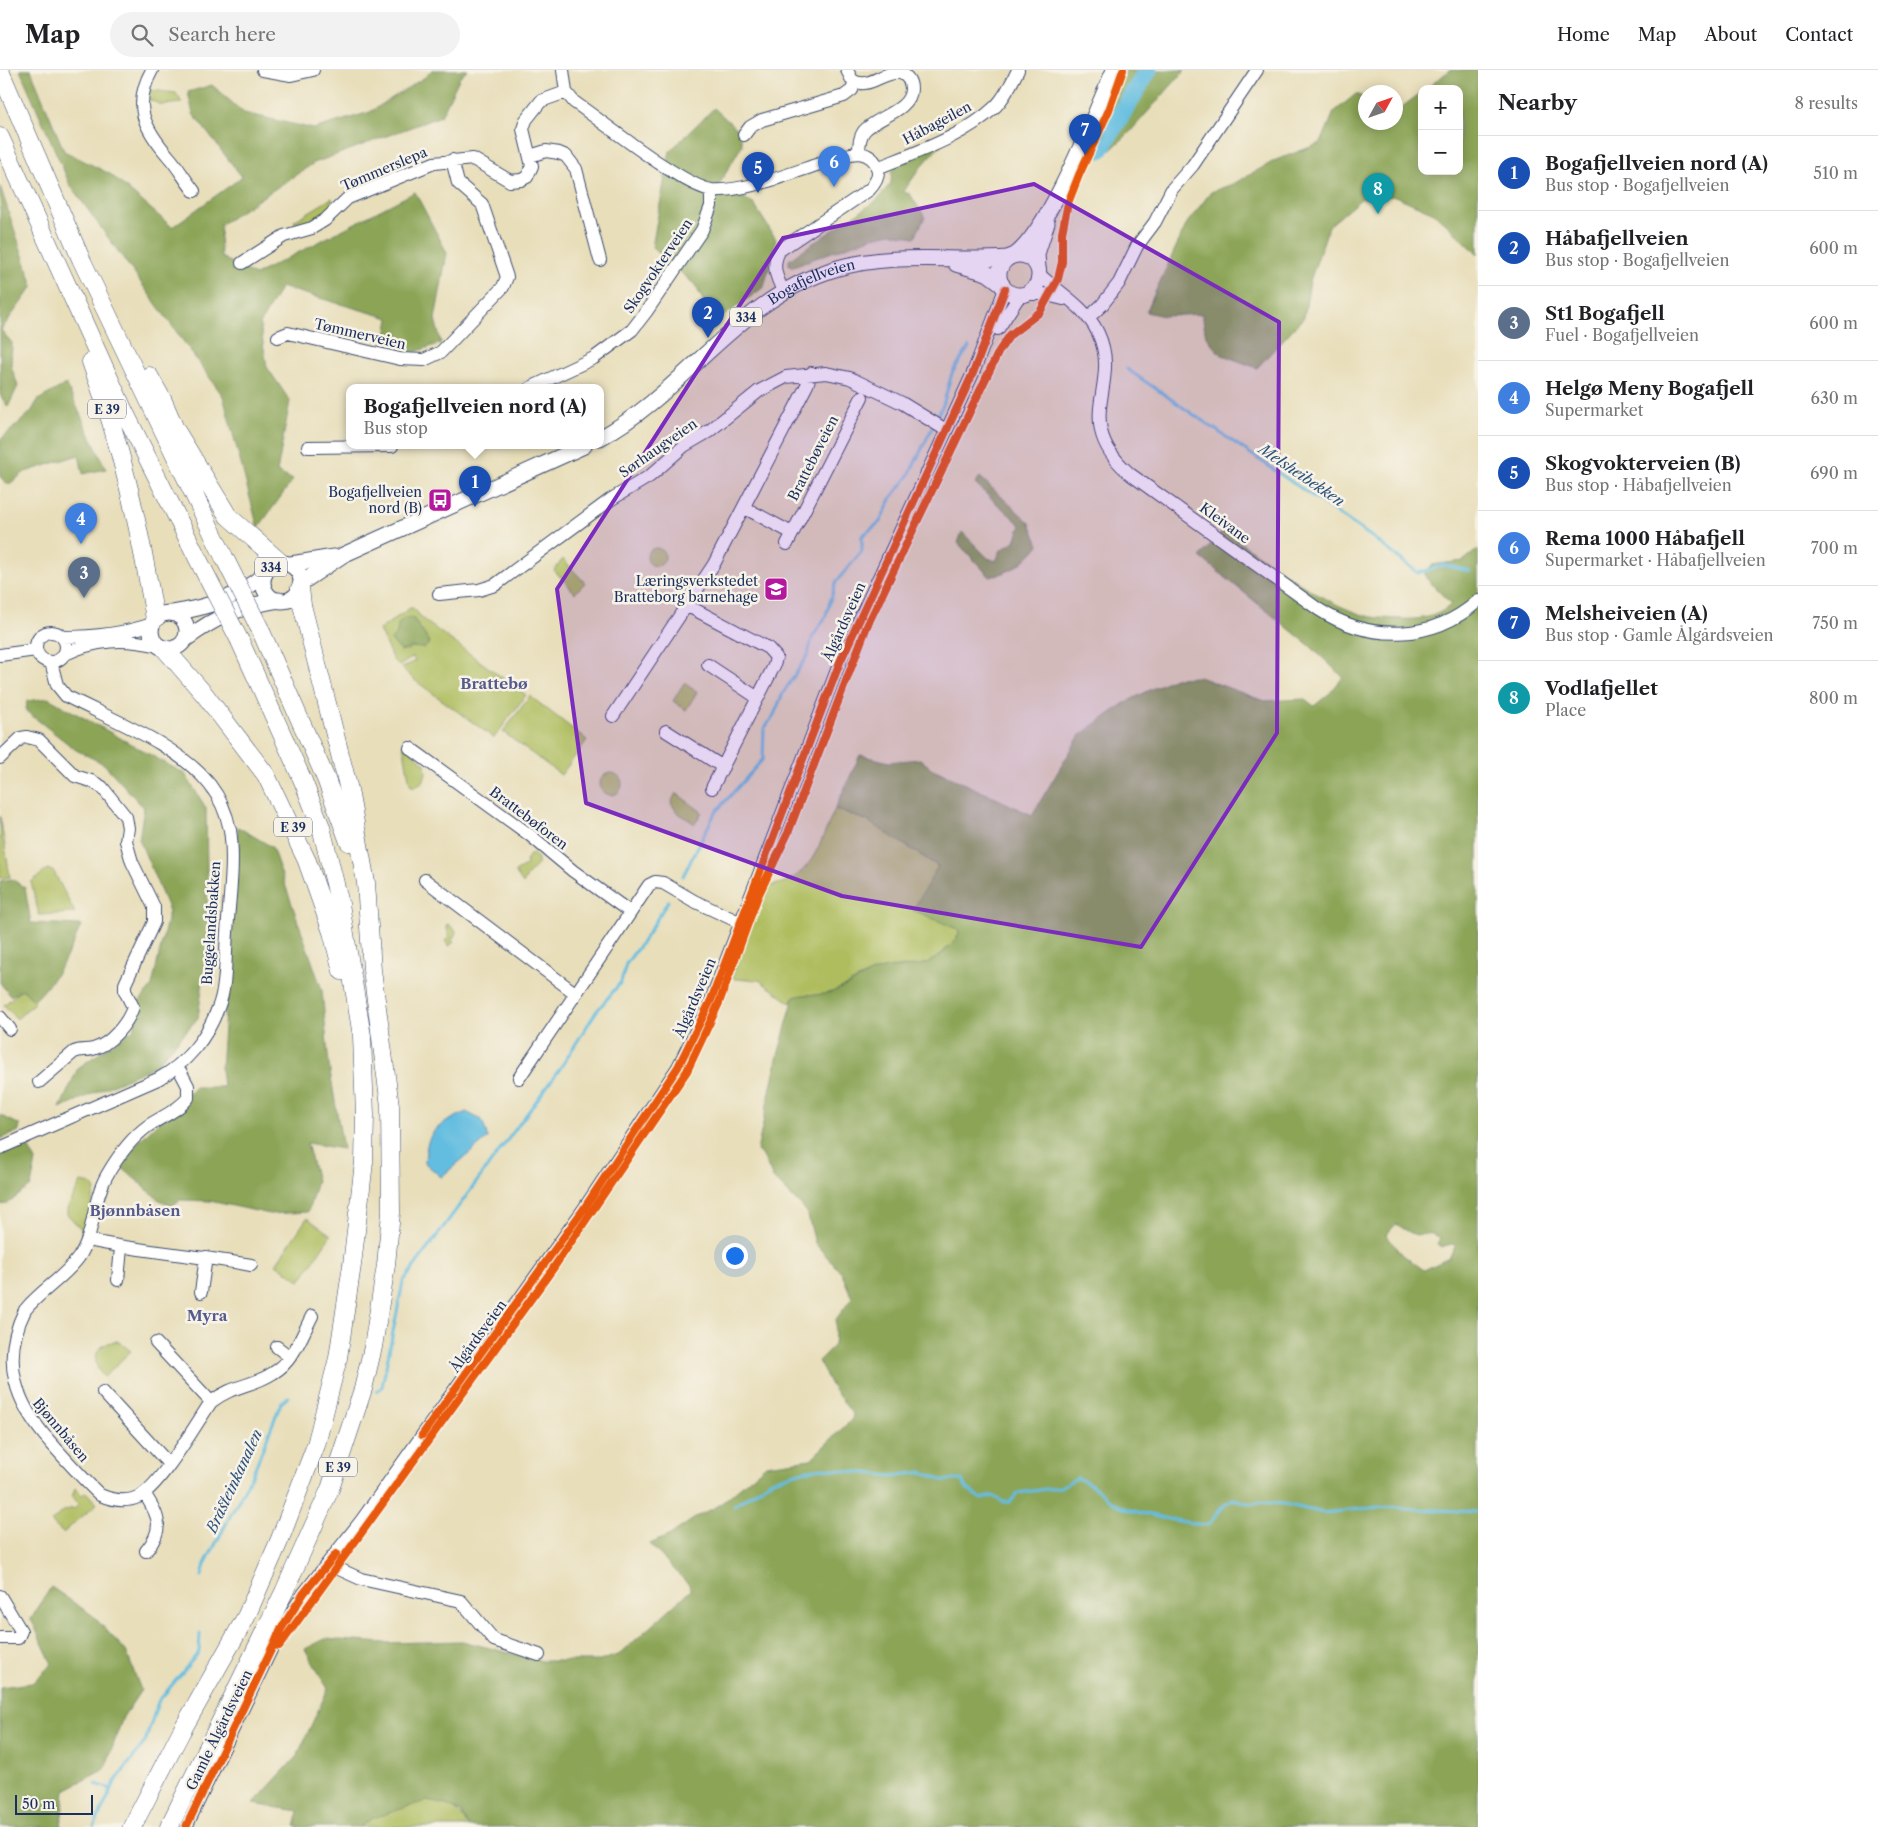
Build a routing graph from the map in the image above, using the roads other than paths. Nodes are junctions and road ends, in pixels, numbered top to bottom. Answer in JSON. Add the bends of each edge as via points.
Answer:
{"nodes":[{"id":1,"x":152,"y":70,"type":"edge"},
{"id":2,"x":264,"y":70,"type":"edge"},
{"id":3,"x":313,"y":70,"type":"edge"},
{"id":4,"x":563,"y":70,"type":"edge"},
{"id":5,"x":847,"y":70,"type":"edge"},
{"id":6,"x":1018,"y":70,"type":"edge"},
{"id":7,"x":1114,"y":70,"type":"edge"},
{"id":8,"x":1257,"y":70,"type":"edge"},
{"id":9,"x":0,"y":71,"type":"edge"},
{"id":10,"x":855,"y":82,"type":"junction"},
{"id":11,"x":566,"y":92,"type":"junction"},
{"id":12,"x":744,"y":135,"type":"dead end"},
{"id":13,"x":0,"y":137,"type":"edge"},
{"id":14,"x":858,"y":153,"type":"junction"},
{"id":15,"x":530,"y":156,"type":"junction"},
{"id":16,"x":452,"y":160,"type":"junction"},
{"id":17,"x":878,"y":168,"type":"junction"},
{"id":18,"x":710,"y":190,"type":"junction"},
{"id":19,"x":194,"y":191,"type":"dead end"},
{"id":20,"x":1054,"y":200,"type":"junction"},
{"id":21,"x":31,"y":208,"type":"junction"},
{"id":22,"x":1011,"y":257,"type":"junction"},
{"id":23,"x":923,"y":258,"type":"junction"},
{"id":24,"x":81,"y":259,"type":"junction"},
{"id":25,"x":600,"y":260,"type":"dead end"},
{"id":26,"x":242,"y":263,"type":"dead end"},
{"id":27,"x":1038,"y":271,"type":"junction"},
{"id":28,"x":1003,"y":286,"type":"junction"},
{"id":29,"x":784,"y":292,"type":"junction"},
{"id":30,"x":1023,"y":294,"type":"junction"},
{"id":31,"x":1072,"y":302,"type":"junction"},
{"id":32,"x":1088,"y":318,"type":"junction"},
{"id":33,"x":278,"y":337,"type":"dead end"},
{"id":34,"x":811,"y":373,"type":"junction"},
{"id":35,"x":973,"y":373,"type":"junction"},
{"id":36,"x":539,"y":384,"type":"edge"},
{"id":37,"x":862,"y":397,"type":"dead end"},
{"id":38,"x":948,"y":426,"type":"junction"},
{"id":39,"x":604,"y":435,"type":"edge"},
{"id":40,"x":308,"y":447,"type":"dead end"},
{"id":41,"x":346,"y":447,"type":"edge"},
{"id":42,"x":577,"y":449,"type":"edge"},
{"id":43,"x":745,"y":508,"type":"junction"},
{"id":44,"x":343,"y":555,"type":"junction"},
{"id":45,"x":286,"y":564,"type":"junction"},
{"id":46,"x":265,"y":574,"type":"junction"},
{"id":47,"x":301,"y":586,"type":"junction"},
{"id":48,"x":439,"y":594,"type":"dead end"},
{"id":49,"x":279,"y":600,"type":"junction"},
{"id":50,"x":1478,"y":601,"type":"edge"},
{"id":51,"x":686,"y":605,"type":"junction"},
{"id":52,"x":173,"y":613,"type":"junction"},
{"id":53,"x":153,"y":621,"type":"junction"},
{"id":54,"x":62,"y":637,"type":"junction"},
{"id":55,"x":186,"y":639,"type":"junction"},
{"id":56,"x":162,"y":648,"type":"junction"},
{"id":57,"x":36,"y":650,"type":"junction"},
{"id":58,"x":0,"y":655,"type":"edge"},
{"id":59,"x":63,"y":656,"type":"junction"},
{"id":60,"x":51,"y":662,"type":"junction"},
{"id":61,"x":708,"y":665,"type":"dead end"},
{"id":62,"x":758,"y":698,"type":"junction"},
{"id":63,"x":613,"y":716,"type":"dead end"},
{"id":64,"x":666,"y":730,"type":"dead end"},
{"id":65,"x":410,"y":748,"type":"dead end"},
{"id":66,"x":0,"y":758,"type":"edge"},
{"id":67,"x":723,"y":766,"type":"junction"},
{"id":68,"x":712,"y":788,"type":"dead end"},
{"id":69,"x":425,"y":880,"type":"dead end"},
{"id":70,"x":630,"y":912,"type":"junction"},
{"id":71,"x":369,"y":922,"type":"junction"},
{"id":72,"x":739,"y":922,"type":"junction"},
{"id":73,"x":575,"y":993,"type":"junction"},
{"id":74,"x":0,"y":1017,"type":"edge"},
{"id":75,"x":10,"y":1028,"type":"dead end"},
{"id":76,"x":362,"y":1036,"type":"junction"},
{"id":77,"x":178,"y":1066,"type":"junction"},
{"id":78,"x":519,"y":1078,"type":"dead end"},
{"id":79,"x":39,"y":1082,"type":"dead end"},
{"id":80,"x":0,"y":1148,"type":"edge"},
{"id":81,"x":88,"y":1240,"type":"junction"},
{"id":82,"x":121,"y":1248,"type":"junction"},
{"id":83,"x":206,"y":1257,"type":"junction"},
{"id":84,"x":251,"y":1264,"type":"dead end"},
{"id":85,"x":118,"y":1280,"type":"dead end"},
{"id":86,"x":201,"y":1292,"type":"dead end"},
{"id":87,"x":312,"y":1316,"type":"dead end"},
{"id":88,"x":156,"y":1343,"type":"dead end"},
{"id":89,"x":276,"y":1346,"type":"dead end"},
{"id":90,"x":290,"y":1357,"type":"junction"},
{"id":91,"x":103,"y":1392,"type":"dead end"},
{"id":92,"x":211,"y":1402,"type":"junction"},
{"id":93,"x":168,"y":1463,"type":"junction"},
{"id":94,"x":144,"y":1493,"type":"junction"},
{"id":95,"x":146,"y":1551,"type":"dead end"},
{"id":96,"x":328,"y":1564,"type":"junction"},
{"id":97,"x":0,"y":1596,"type":"edge"},
{"id":98,"x":0,"y":1638,"type":"edge"},
{"id":99,"x":276,"y":1645,"type":"joint"},
{"id":100,"x":539,"y":1655,"type":"dead end"},
{"id":101,"x":132,"y":1827,"type":"edge"},
{"id":102,"x":169,"y":1827,"type":"edge"},
{"id":103,"x":186,"y":1827,"type":"edge"}],
"edges":[{"from":1,"to":19,"type":"street","via":[[142,92],[144,119],[149,133]]},
{"from":2,"to":3,"type":"street","via":[[291,75]]},
{"from":4,"to":11,"type":"street"},
{"from":5,"to":10,"type":"street"},
{"from":6,"to":17,"type":"street","name":"Håbageilen","via":[[996,106],[939,142]]},
{"from":7,"to":20,"type":"main road"},
{"from":8,"to":32,"type":"street","via":[[1194,165],[1172,189],[1119,283]]},
{"from":9,"to":24,"type":"highway","number":"E 39"},
{"from":10,"to":12,"type":"street","via":[[852,90],[844,96],[762,120]]},
{"from":10,"to":14,"type":"street","via":[[864,83],[885,71],[897,71],[908,79],[911,91],[903,105],[863,132]]},
{"from":11,"to":15,"type":"street","via":[[540,102],[526,120],[523,129]]},
{"from":11,"to":18,"type":"street","via":[[574,102],[663,165]]},
{"from":13,"to":21,"type":"highway","number":"E 39"},
{"from":14,"to":17,"type":"street","via":[[869,156]]},
{"from":14,"to":18,"type":"street","via":[[737,187]]},
{"from":15,"to":16,"type":"street","name":"Tømmerslepa","via":[[530,172],[515,182],[473,159]]},
{"from":15,"to":25,"type":"street","via":[[553,151],[572,162]]},
{"from":16,"to":26,"type":"street","name":"Tømmerslepa","via":[[434,163],[348,198],[312,228],[284,236]]},
{"from":16,"to":33,"type":"street","name":"Tømmerveien","via":[[458,183],[482,204],[507,277],[503,287],[448,345],[433,356],[412,360],[288,333]]},
{"from":17,"to":29,"type":"street","via":[[876,182],[870,190],[780,250],[774,264]]},
{"from":18,"to":36,"type":"street","name":"Skogvokterveien","via":[[711,206],[702,230],[632,330],[594,358]]},
{"from":20,"to":22,"type":"main road","via":[[1025,248]]},
{"from":20,"to":27,"type":"main road","via":[[1037,254]]},
{"from":21,"to":53,"type":"highway","number":"E 39","via":[[41,245],[83,343],[118,445],[141,536]]},
{"from":21,"to":76,"type":"highway","number":"E 39","bridge":true,"via":[[124,409],[240,641],[286,740],[321,827],[340,904]]},
{"from":22,"to":23,"type":"main road","name":"Bogafjellveien","number":"334"},
{"from":22,"to":27,"type":"main road","number":"334","via":[[1026,256]]},
{"from":22,"to":28,"type":"main road","via":[[999,273]]},
{"from":23,"to":28,"type":"main road","name":"Bogafjellveien","number":"334","via":[[987,273]]},
{"from":23,"to":29,"type":"main road","name":"Bogafjellveien","number":"334","via":[[848,266],[820,274]]},
{"from":24,"to":45,"type":"highway","number":"E 39","via":[[124,326],[175,429],[228,516]]},
{"from":24,"to":71,"type":"highway","number":"E 39","bridge":true,"via":[[286,685],[346,831]]},
{"from":27,"to":30,"type":"main road","via":[[1036,286]]},
{"from":27,"to":31,"type":"street","name":"Kleivane","via":[[1052,288]]},
{"from":28,"to":30,"type":"main road","number":"334"},
{"from":28,"to":35,"type":"street","name":"Ålgårdsveien"},
{"from":29,"to":39,"type":"main road","name":"Bogafjellveien","number":"334","via":[[743,319],[648,406]]},
{"from":30,"to":31,"type":"street","name":"Kleivane","via":[[1043,294]]},
{"from":30,"to":35,"type":"street","name":"Ålgårdsveien"},
{"from":31,"to":32,"type":"street","name":"Kleivane"},
{"from":32,"to":50,"type":"street","name":"Kleivane","via":[[1098,334],[1104,356],[1100,429],[1111,454],[1130,474],[1318,609],[1346,624],[1387,633],[1419,631],[1449,620]]},
{"from":34,"to":38,"type":"street","name":"Sørhaugveien","via":[[850,378]]},
{"from":34,"to":43,"type":"street"},
{"from":34,"to":48,"type":"street","name":"Sørhaugveien","via":[[786,377],[759,391],[708,432],[684,446],[650,476],[610,500],[495,585]]},
{"from":35,"to":38,"type":"street","name":"Ålgårdsveien"},
{"from":37,"to":43,"type":"street","name":"Brattebøveien","via":[[789,539]]},
{"from":38,"to":72,"type":"street","name":"Ålgårdsveien","via":[[840,662]]},
{"from":40,"to":41,"type":"street"},
{"from":42,"to":44,"type":"main road","number":"334"},
{"from":43,"to":51,"type":"street","via":[[714,564]]},
{"from":44,"to":45,"type":"main road","number":"334"},
{"from":44,"to":47,"type":"main road","number":"334"},
{"from":45,"to":46,"type":"main road","number":"334","via":[[271,566]]},
{"from":45,"to":47,"type":"main road","number":"334","via":[[299,572]]},
{"from":46,"to":49,"type":"main road","number":"334","via":[[266,590]]},
{"from":46,"to":52,"type":"main road","number":"334","via":[[248,589],[220,603]]},
{"from":47,"to":49,"type":"main road","number":"334","via":[[290,599]]},
{"from":47,"to":71,"type":"highway","number":"E 39","via":[[302,605],[349,790],[366,883]]},
{"from":49,"to":55,"type":"main road","number":"334","via":[[223,614]]},
{"from":51,"to":62,"type":"street","via":[[772,651],[776,661]]},
{"from":51,"to":63,"type":"street"},
{"from":52,"to":53,"type":"main road","number":"334","via":[[163,613]]},
{"from":52,"to":55,"type":"main road","via":[[186,623]]},
{"from":53,"to":54,"type":"street","via":[[131,631]]},
{"from":53,"to":56,"type":"main road","via":[[151,636]]},
{"from":54,"to":57,"type":"street","via":[[53,632],[44,634],[37,641]]},
{"from":54,"to":59,"type":"street","via":[[66,646]]},
{"from":55,"to":56,"type":"main road","number":"334","via":[[177,647]]},
{"from":56,"to":59,"type":"street","via":[[132,640],[96,643]]},
{"from":56,"to":76,"type":"highway","number":"E 39","via":[[205,695],[266,775],[289,819],[330,924]]},
{"from":57,"to":58,"type":"street"},
{"from":57,"to":60,"type":"street","via":[[41,659]]},
{"from":59,"to":60,"type":"street"},
{"from":60,"to":77,"type":"street","name":"Buggelandsbakken","via":[[60,692],[182,759],[212,787],[226,817],[232,851],[224,979],[219,1006],[199,1043]]},
{"from":61,"to":62,"type":"street"},
{"from":62,"to":67,"type":"street"},
{"from":64,"to":67,"type":"street"},
{"from":65,"to":70,"type":"street","name":"Brattebøforen"},
{"from":66,"to":79,"type":"street","via":[[21,738],[34,738],[74,776],[102,787],[126,818],[126,841],[132,862],[154,907],[154,922],[125,984],[133,1007],[131,1013],[116,1034],[103,1044],[74,1052]]},
{"from":67,"to":68,"type":"street"},
{"from":69,"to":73,"type":"street"},
{"from":70,"to":72,"type":"street","via":[[649,885],[660,882]]},
{"from":70,"to":73,"type":"street"},
{"from":71,"to":102,"type":"highway","number":"E 39","via":[[372,970],[388,1083],[392,1162],[386,1265],[373,1347],[345,1449],[308,1543]]},
{"from":72,"to":96,"type":"street","name":"Ålgårdsveien","via":[[711,1000],[678,1067],[583,1210]]},
{"from":73,"to":78,"type":"street"},
{"from":74,"to":75,"type":"street"},
{"from":76,"to":101,"type":"highway","number":"E 39","via":[[365,1125],[359,1214],[338,1358],[316,1445],[246,1617]]},
{"from":77,"to":80,"type":"street","name":"Buggelandsbakken","via":[[158,1079]]},
{"from":77,"to":81,"type":"street","name":"Bjønnbåsen","via":[[188,1086],[188,1098],[147,1127],[106,1176],[97,1198]]},
{"from":81,"to":82,"type":"street"},
{"from":81,"to":94,"type":"street","name":"Bjønnbåsen","via":[[71,1267],[26,1308],[19,1319],[11,1334],[7,1357],[10,1383],[25,1413],[100,1495],[112,1500],[126,1500]]},
{"from":82,"to":83,"type":"street"},
{"from":82,"to":85,"type":"street"},
{"from":83,"to":84,"type":"street"},
{"from":83,"to":86,"type":"street"},
{"from":87,"to":90,"type":"street"},
{"from":88,"to":92,"type":"street"},
{"from":89,"to":90,"type":"street"},
{"from":90,"to":92,"type":"street","via":[[274,1373],[232,1388]]},
{"from":91,"to":93,"type":"street"},
{"from":92,"to":93,"type":"street"},
{"from":93,"to":94,"type":"street"},
{"from":94,"to":95,"type":"street","via":[[159,1525],[157,1536]]},
{"from":96,"to":99,"type":"street","name":"Ålgårdsveien","via":[[304,1592],[281,1629]]},
{"from":96,"to":100,"type":"street","via":[[360,1580],[461,1601],[494,1640]]},
{"from":97,"to":98,"type":"street","via":[[21,1631],[18,1638]]},
{"from":99,"to":103,"type":"street","name":"Gamle Ålgårdsveien"}]}
